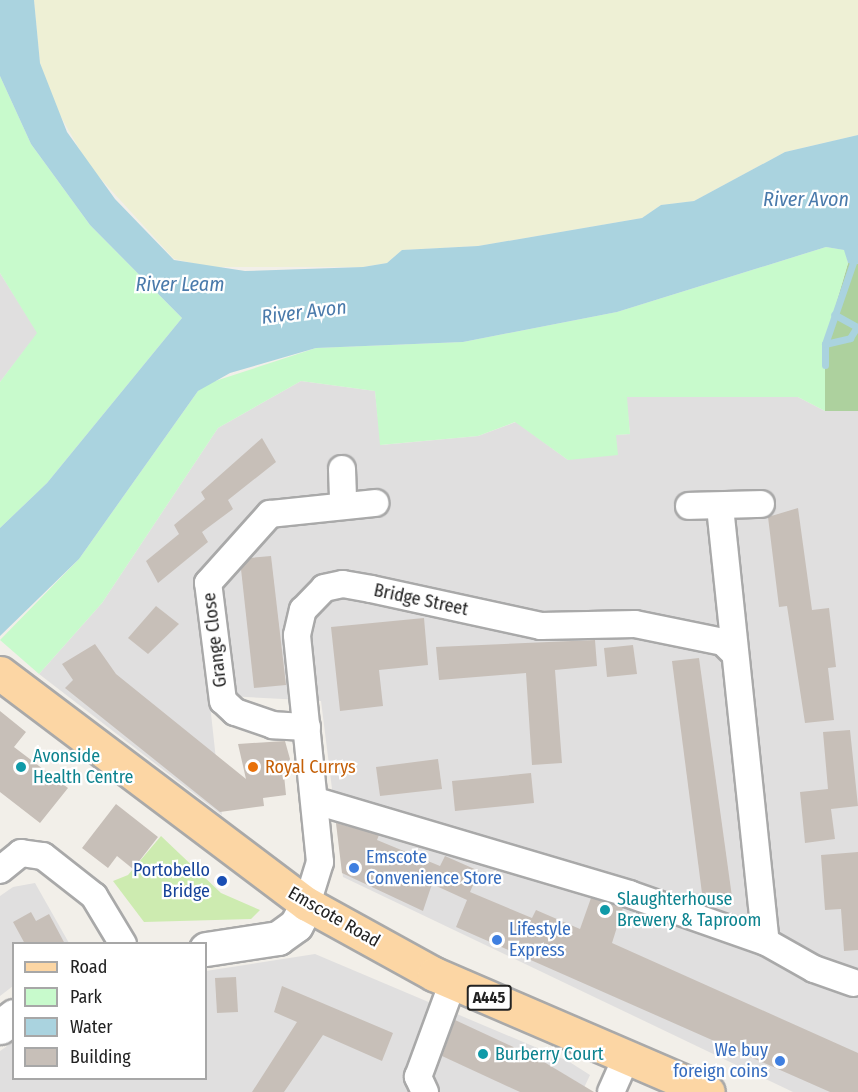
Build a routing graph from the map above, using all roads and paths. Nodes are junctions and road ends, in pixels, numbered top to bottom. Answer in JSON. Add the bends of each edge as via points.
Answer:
{"nodes":[{"id":1,"x":342,"y":469,"type":"dead end"},
{"id":2,"x":375,"y":503,"type":"dead end"},
{"id":3,"x":760,"y":504,"type":"dead end"},
{"id":4,"x":343,"y":505,"type":"junction"},
{"id":5,"x":689,"y":506,"type":"dead end"},
{"id":6,"x":720,"y":507,"type":"junction"},
{"id":7,"x":735,"y":653,"type":"junction"},
{"id":8,"x":8,"y":679,"type":"edge"},
{"id":9,"x":307,"y":727,"type":"junction"},
{"id":10,"x":316,"y":801,"type":"junction"},
{"id":11,"x":0,"y":870,"type":"edge"},
{"id":12,"x":308,"y":904,"type":"junction"},
{"id":13,"x":122,"y":942,"type":"edge"},
{"id":14,"x":766,"y":942,"type":"junction"},
{"id":15,"x":207,"y":949,"type":"edge"},
{"id":16,"x":453,"y":982,"type":"junction"},
{"id":17,"x":854,"y":983,"type":"dead end"},
{"id":18,"x":12,"y":1018,"type":"edge"},
{"id":19,"x":0,"y":1027,"type":"edge"},
{"id":20,"x":626,"y":1059,"type":"junction"},
{"id":21,"x":425,"y":1092,"type":"edge"},
{"id":22,"x":611,"y":1092,"type":"edge"},
{"id":23,"x":708,"y":1092,"type":"edge"}],
"edges":[{"from":1,"to":4,"type":"street"},
{"from":2,"to":4,"type":"street","name":"Grange Close"},
{"from":3,"to":6,"type":"street"},
{"from":4,"to":9,"type":"street","name":"Grange Close","via":[[268,515],[208,583],[223,701],[235,712],[273,725]]},
{"from":5,"to":6,"type":"street"},
{"from":6,"to":7,"type":"street"},
{"from":7,"to":9,"type":"street","name":"Bridge Street","via":[[723,642],[635,624],[542,626],[332,585],[308,602],[297,627]]},
{"from":7,"to":14,"type":"street"},
{"from":8,"to":12,"type":"main road","name":"Emscote Road","number":"A445"},
{"from":9,"to":10,"type":"street","name":"Bridge Street"},
{"from":10,"to":12,"type":"street","name":"Bridge Street","via":[[320,876]]},
{"from":10,"to":14,"type":"street","via":[[629,894]]},
{"from":11,"to":13,"type":"street","via":[[21,853],[43,856],[94,896]]},
{"from":12,"to":15,"type":"street","via":[[296,925],[278,938]]},
{"from":12,"to":16,"type":"main road","name":"Emscote Road","number":"A445"},
{"from":14,"to":17,"type":"street","via":[[804,965]]},
{"from":16,"to":20,"type":"main road","name":"Emscote Road","number":"A445"},
{"from":16,"to":21,"type":"street","via":[[418,1077]]},
{"from":18,"to":19,"type":"street"},
{"from":20,"to":22,"type":"street"},
{"from":20,"to":23,"type":"main road","name":"Emscote Road","number":"A445"}]}
